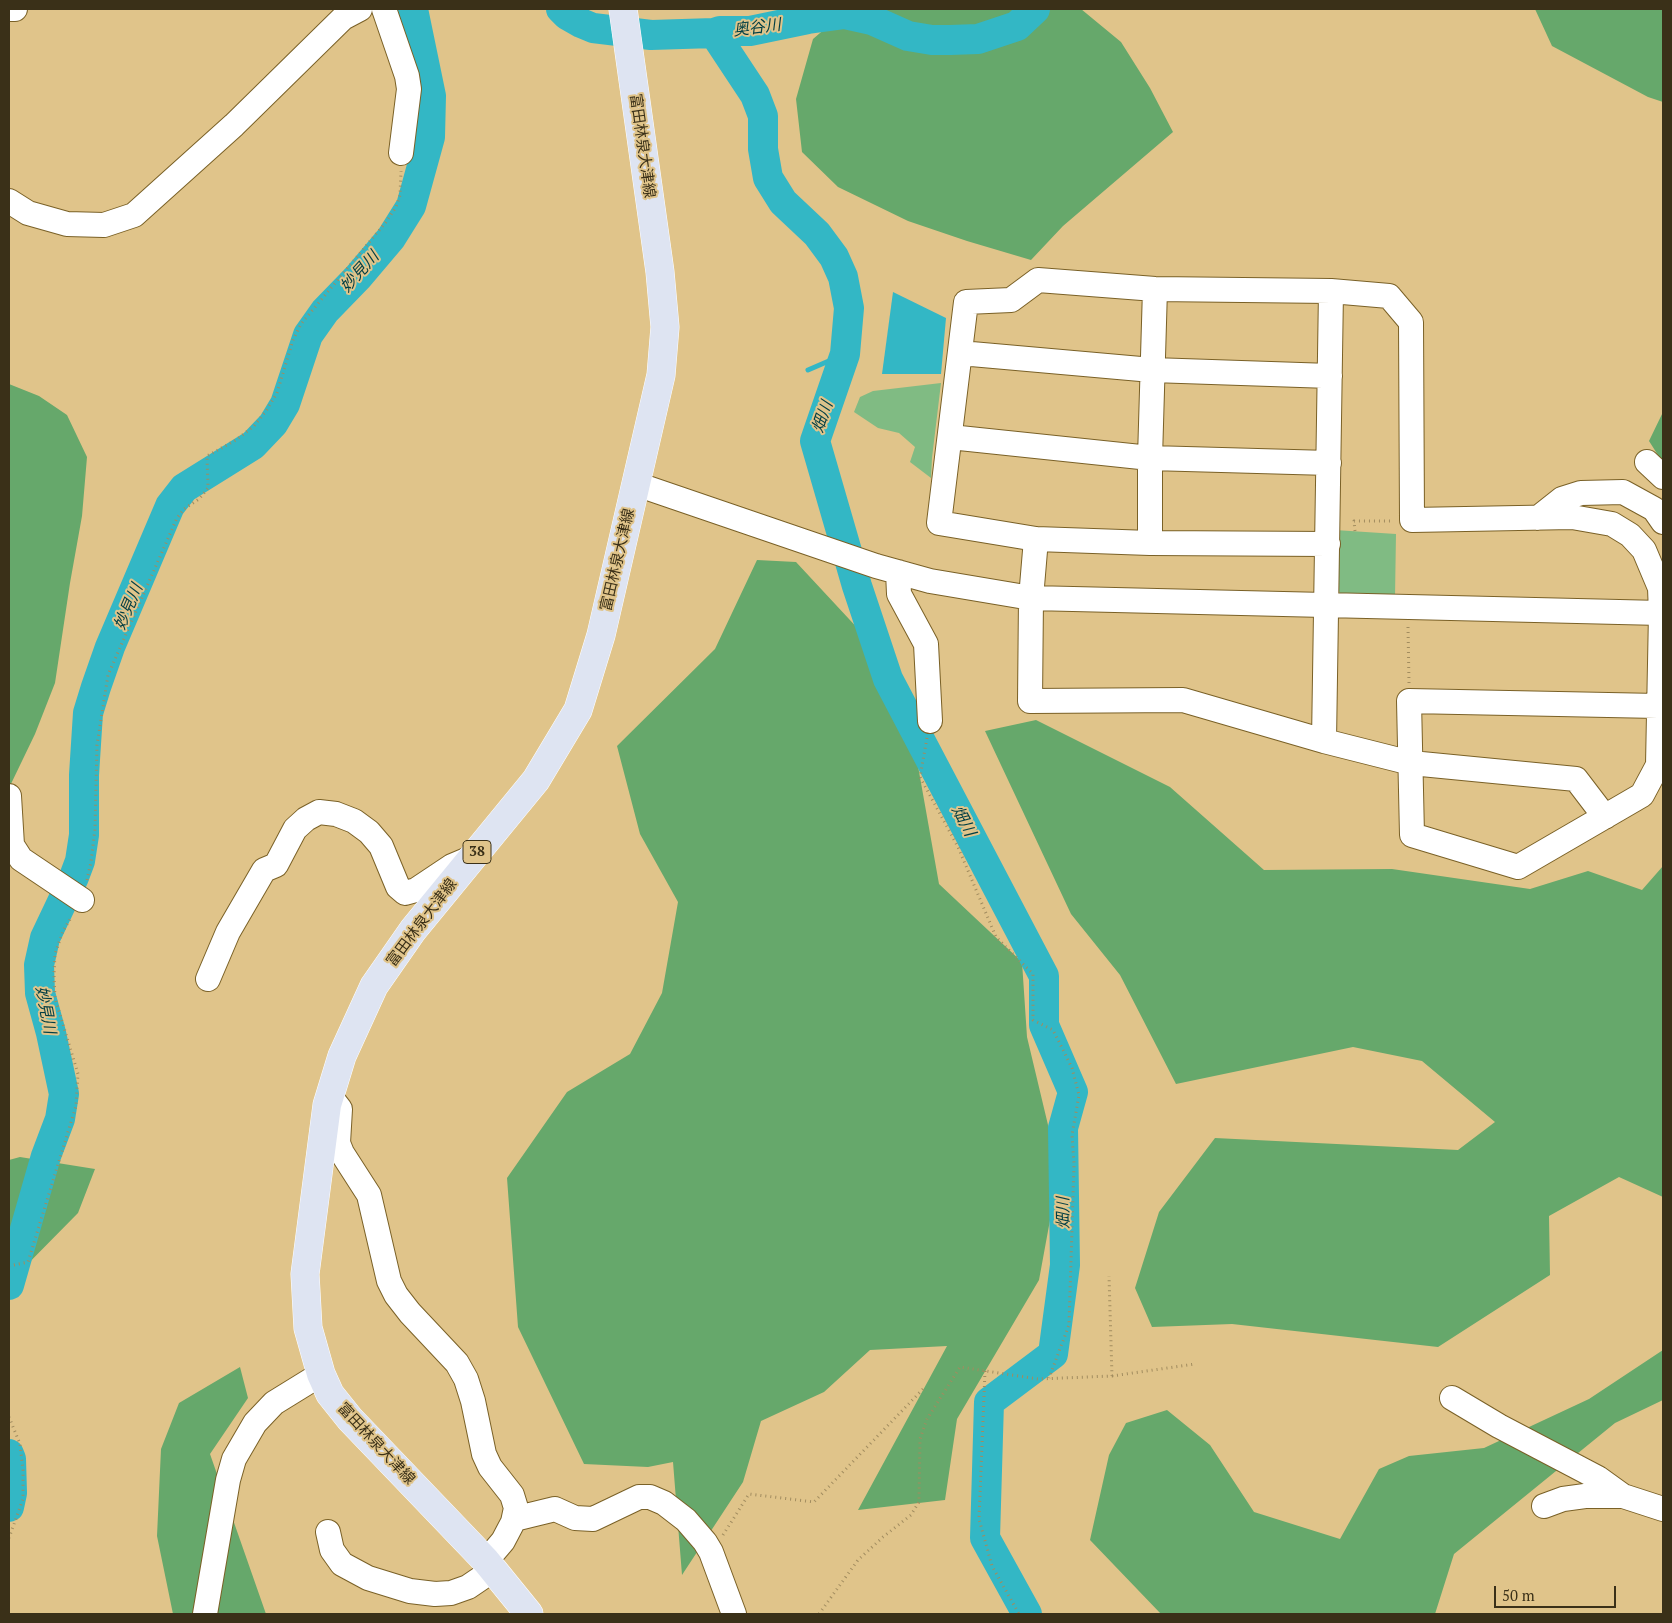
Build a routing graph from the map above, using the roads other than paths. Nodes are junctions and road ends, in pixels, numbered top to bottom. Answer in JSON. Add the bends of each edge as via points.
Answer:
{"nodes":[{"id":1,"x":9,"y":9,"type":"edge"},
{"id":2,"x":15,"y":9,"type":"edge"},
{"id":3,"x":360,"y":9,"type":"edge"},
{"id":4,"x":384,"y":9,"type":"edge"},
{"id":5,"x":623,"y":9,"type":"edge"},
{"id":6,"x":401,"y":153,"type":"road end"},
{"id":7,"x":9,"y":201,"type":"edge"},
{"id":8,"x":1155,"y":289,"type":"junction"},
{"id":9,"x":1331,"y":291,"type":"junction"},
{"id":10,"x":960,"y":353,"type":"junction"},
{"id":11,"x":1152,"y":370,"type":"junction"},
{"id":12,"x":1330,"y":376,"type":"junction"},
{"id":13,"x":950,"y":437,"type":"junction"},
{"id":14,"x":1150,"y":458,"type":"junction"},
{"id":15,"x":1329,"y":463,"type":"junction"},
{"id":16,"x":636,"y":484,"type":"junction"},
{"id":17,"x":1538,"y":518,"type":"junction"},
{"id":18,"x":1663,"y":522,"type":"edge"},
{"id":19,"x":1036,"y":538,"type":"junction"},
{"id":20,"x":1150,"y":543,"type":"junction"},
{"id":21,"x":1328,"y":544,"type":"junction"},
{"id":22,"x":887,"y":569,"type":"junction"},
{"id":23,"x":1030,"y":598,"type":"junction"},
{"id":24,"x":1327,"y":605,"type":"junction"},
{"id":25,"x":1661,"y":613,"type":"junction"},
{"id":26,"x":1658,"y":706,"type":"junction"},
{"id":27,"x":930,"y":721,"type":"road end"},
{"id":28,"x":1324,"y":741,"type":"junction"},
{"id":29,"x":1411,"y":763,"type":"junction"},
{"id":30,"x":9,"y":796,"type":"edge"},
{"id":31,"x":1605,"y":818,"type":"junction"},
{"id":32,"x":472,"y":857,"type":"junction"},
{"id":33,"x":82,"y":900,"type":"road end"},
{"id":34,"x":208,"y":979,"type":"dead end"},
{"id":35,"x":330,"y":1096,"type":"junction"},
{"id":36,"x":321,"y":1374,"type":"junction"},
{"id":37,"x":1452,"y":1398,"type":"dead end"},
{"id":38,"x":1624,"y":1496,"type":"junction"},
{"id":39,"x":1544,"y":1506,"type":"dead end"},
{"id":40,"x":1663,"y":1509,"type":"edge"},
{"id":41,"x":514,"y":1519,"type":"junction"},
{"id":42,"x":328,"y":1532,"type":"dead end"},
{"id":43,"x":490,"y":1566,"type":"junction"},
{"id":44,"x":205,"y":1614,"type":"edge"},
{"id":45,"x":529,"y":1614,"type":"edge"},
{"id":46,"x":734,"y":1614,"type":"edge"}],
"edges":[{"from":1,"to":2,"type":"street"},
{"from":3,"to":7,"type":"street","via":[[343,18],[234,125],[134,215],[104,225],[67,224],[28,213]]},
{"from":4,"to":6,"type":"street","via":[[409,89]]},
{"from":5,"to":16,"type":"main road","name":"富田林泉大津線","number":"38","via":[[665,327],[661,375]]},
{"from":8,"to":9,"type":"street"},
{"from":8,"to":10,"type":"street","via":[[1038,280],[1011,300],[966,302]]},
{"from":8,"to":11,"type":"street"},
{"from":9,"to":12,"type":"street"},
{"from":9,"to":17,"type":"street","via":[[1390,296],[1412,322],[1412,520]]},
{"from":10,"to":11,"type":"street"},
{"from":10,"to":13,"type":"street"},
{"from":11,"to":12,"type":"street"},
{"from":11,"to":14,"type":"street"},
{"from":12,"to":15,"type":"street"},
{"from":13,"to":14,"type":"street"},
{"from":13,"to":19,"type":"street","via":[[939,523]]},
{"from":14,"to":15,"type":"street"},
{"from":14,"to":20,"type":"street"},
{"from":15,"to":21,"type":"street"},
{"from":16,"to":22,"type":"street"},
{"from":16,"to":32,"type":"main road","name":"富田林泉大津線","number":"38","via":[[601,635],[578,710],[536,780]]},
{"from":17,"to":18,"type":"street","via":[[1562,499],[1581,493],[1623,492],[1654,509]]},
{"from":17,"to":25,"type":"street","via":[[1572,517],[1612,524],[1630,535],[1644,550],[1660,588]]},
{"from":19,"to":20,"type":"street"},
{"from":19,"to":23,"type":"street"},
{"from":20,"to":21,"type":"street"},
{"from":21,"to":24,"type":"street"},
{"from":22,"to":23,"type":"street","via":[[930,581]]},
{"from":22,"to":27,"type":"street","via":[[926,644]]},
{"from":23,"to":24,"type":"street"},
{"from":23,"to":28,"type":"street","via":[[1030,701],[1184,700]]},
{"from":24,"to":25,"type":"street"},
{"from":24,"to":28,"type":"street"},
{"from":25,"to":26,"type":"street"},
{"from":26,"to":29,"type":"street","via":[[1409,701]]},
{"from":26,"to":31,"type":"street","via":[[1658,765],[1642,795]]},
{"from":28,"to":29,"type":"street"},
{"from":29,"to":31,"type":"street","via":[[1576,779]]},
{"from":29,"to":31,"type":"street","via":[[1412,835],[1518,867]]},
{"from":30,"to":33,"type":"street","via":[[12,844],[20,859]]},
{"from":32,"to":34,"type":"street","via":[[416,890],[405,893],[398,887],[381,846],[369,832],[354,820],[319,812],[295,829],[276,865],[264,870],[228,932]]},
{"from":32,"to":35,"type":"main road","name":"富田林泉大津線","number":"38","via":[[413,930],[374,986],[342,1056]]},
{"from":35,"to":36,"type":"main road","name":"富田林泉大津線","number":"38","via":[[305,1274],[308,1328]]},
{"from":35,"to":41,"type":"street","via":[[340,1109],[338,1143],[369,1195],[389,1281],[396,1295],[457,1364],[466,1379],[484,1454],[512,1495],[516,1508]]},
{"from":36,"to":43,"type":"main road","name":"富田林泉大津線","number":"38","via":[[330,1394],[350,1419]]},
{"from":36,"to":44,"type":"street","via":[[274,1403],[255,1423],[234,1459]]},
{"from":37,"to":38,"type":"street","via":[[1598,1478]]},
{"from":38,"to":39,"type":"street","via":[[1586,1496]]},
{"from":38,"to":40,"type":"street"},
{"from":41,"to":43,"type":"street"},
{"from":41,"to":46,"type":"street","via":[[555,1509],[575,1518],[593,1519],[639,1497],[650,1497],[664,1503],[686,1520],[705,1542]]},
{"from":42,"to":43,"type":"street","via":[[332,1550],[342,1564],[368,1578],[410,1591],[450,1593],[468,1587]]},
{"from":43,"to":45,"type":"main road","name":"富田林泉大津線","number":"38"}]}
